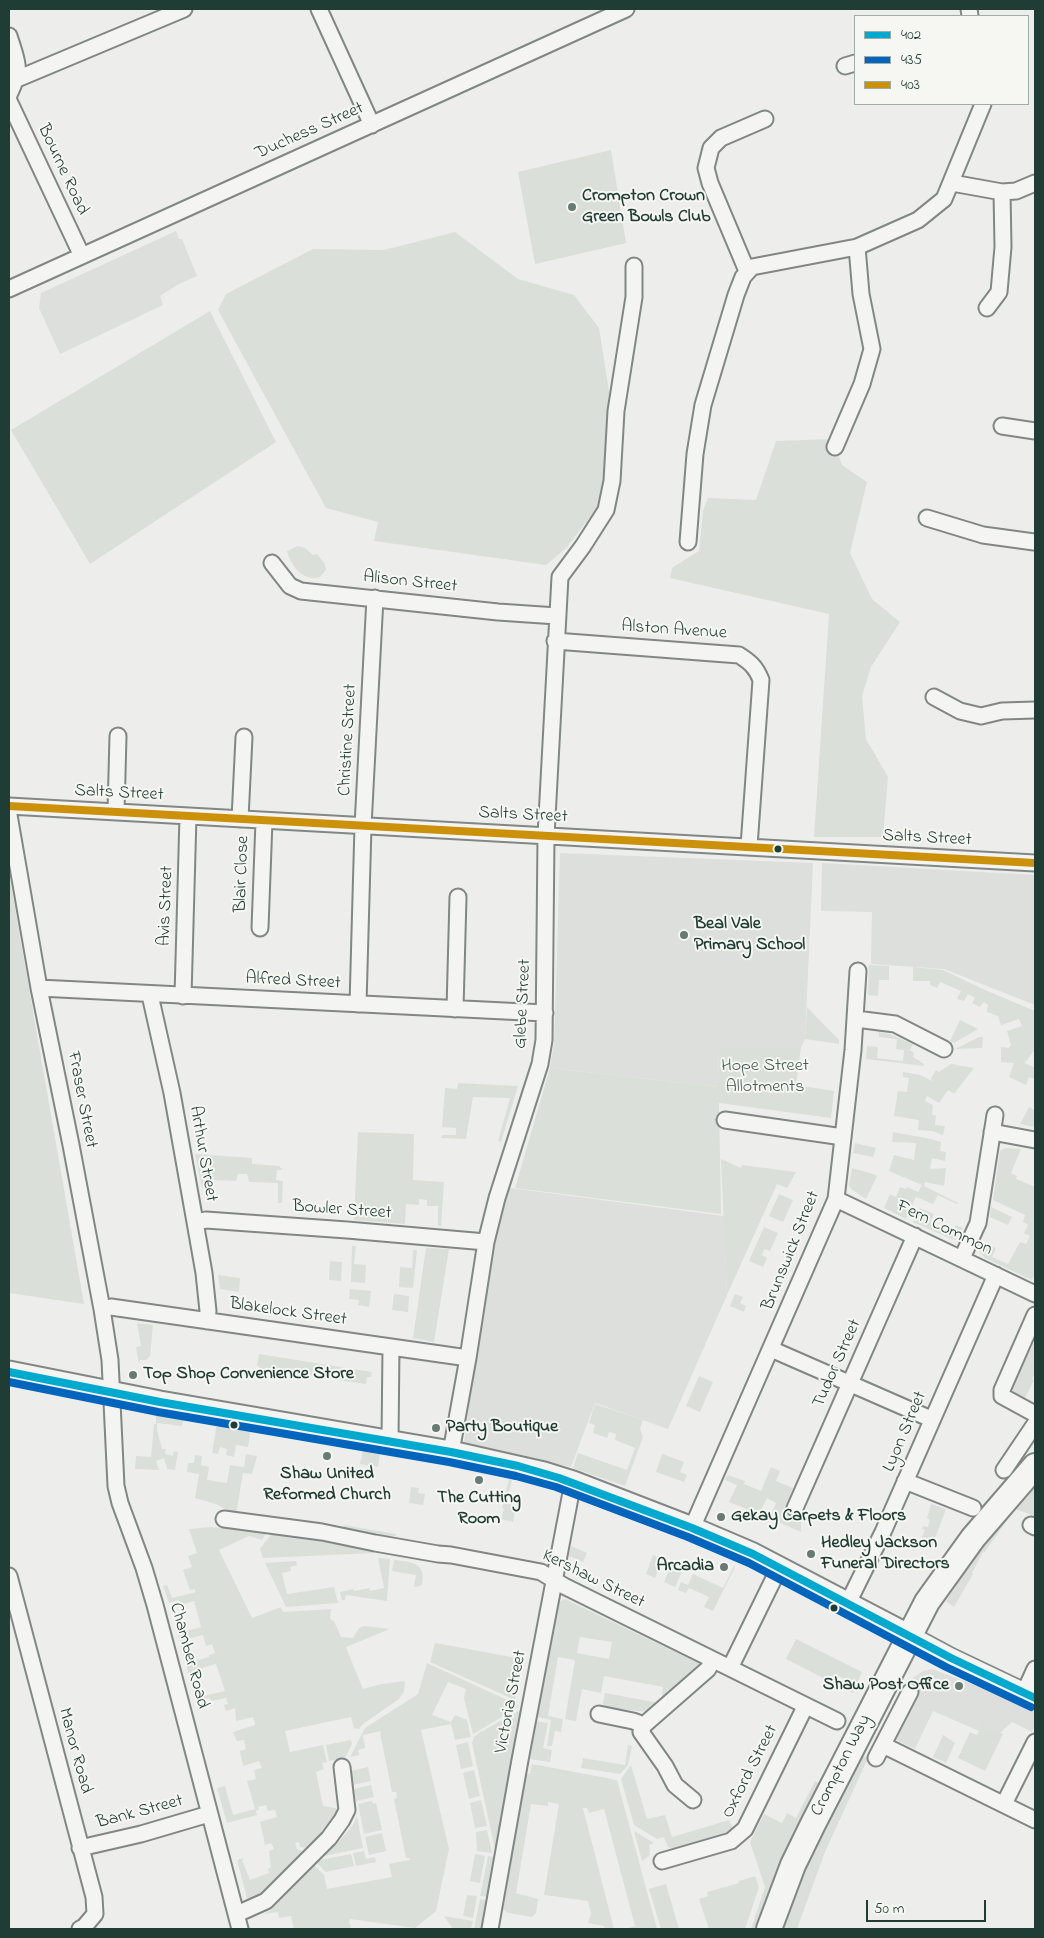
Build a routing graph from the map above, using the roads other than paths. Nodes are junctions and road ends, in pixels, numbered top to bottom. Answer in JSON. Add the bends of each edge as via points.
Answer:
{"nodes":[{"id":1,"x":184,"y":9,"type":"edge"},
{"id":2,"x":320,"y":9,"type":"edge"},
{"id":3,"x":626,"y":9,"type":"edge"},
{"id":4,"x":158,"y":14,"type":"edge"},
{"id":5,"x":9,"y":36,"type":"edge"},
{"id":6,"x":17,"y":79,"type":"junction"},
{"id":7,"x":9,"y":96,"type":"edge"},
{"id":8,"x":9,"y":101,"type":"edge"},
{"id":9,"x":983,"y":105,"type":"edge"},
{"id":10,"x":765,"y":119,"type":"dead end"},
{"id":11,"x":372,"y":125,"type":"junction"},
{"id":12,"x":952,"y":183,"type":"junction"},
{"id":13,"x":1035,"y":183,"type":"edge"},
{"id":14,"x":1002,"y":192,"type":"junction"},
{"id":15,"x":857,"y":247,"type":"junction"},
{"id":16,"x":82,"y":256,"type":"junction"},
{"id":17,"x":634,"y":266,"type":"dead end"},
{"id":18,"x":747,"y":271,"type":"junction"},
{"id":19,"x":9,"y":289,"type":"edge"},
{"id":20,"x":987,"y":308,"type":"dead end"},
{"id":21,"x":1002,"y":426,"type":"dead end"},
{"id":22,"x":1035,"y":431,"type":"edge"},
{"id":23,"x":835,"y":447,"type":"dead end"},
{"id":24,"x":927,"y":518,"type":"dead end"},
{"id":25,"x":688,"y":542,"type":"dead end"},
{"id":26,"x":1035,"y":543,"type":"edge"},
{"id":27,"x":272,"y":563,"type":"dead end"},
{"id":28,"x":375,"y":598,"type":"junction"},
{"id":29,"x":557,"y":616,"type":"junction"},
{"id":30,"x":555,"y":642,"type":"junction"},
{"id":31,"x":934,"y":697,"type":"dead end"},
{"id":32,"x":1035,"y":710,"type":"edge"},
{"id":33,"x":118,"y":736,"type":"dead end"},
{"id":34,"x":244,"y":737,"type":"dead end"},
{"id":35,"x":9,"y":806,"type":"edge"},
{"id":36,"x":116,"y":812,"type":"junction"},
{"id":37,"x":9,"y":815,"type":"edge"},
{"id":38,"x":188,"y":816,"type":"junction"},
{"id":39,"x":240,"y":819,"type":"junction"},
{"id":40,"x":264,"y":820,"type":"junction"},
{"id":41,"x":364,"y":826,"type":"junction"},
{"id":42,"x":546,"y":836,"type":"junction"},
{"id":43,"x":749,"y":846,"type":"junction"},
{"id":44,"x":1035,"y":864,"type":"edge"},
{"id":45,"x":458,"y":897,"type":"dead end"},
{"id":46,"x":260,"y":928,"type":"dead end"},
{"id":47,"x":858,"y":971,"type":"dead end"},
{"id":48,"x":39,"y":988,"type":"junction"},
{"id":49,"x":150,"y":995,"type":"junction"},
{"id":50,"x":183,"y":996,"type":"junction"},
{"id":51,"x":358,"y":1004,"type":"junction"},
{"id":52,"x":455,"y":1009,"type":"junction"},
{"id":53,"x":545,"y":1013,"type":"junction"},
{"id":54,"x":856,"y":1019,"type":"junction"},
{"id":55,"x":944,"y":1049,"type":"dead end"},
{"id":56,"x":995,"y":1115,"type":"dead end"},
{"id":57,"x":725,"y":1120,"type":"dead end"},
{"id":58,"x":992,"y":1132,"type":"junction"},
{"id":59,"x":843,"y":1137,"type":"junction"},
{"id":60,"x":1035,"y":1140,"type":"edge"},
{"id":61,"x":836,"y":1199,"type":"junction"},
{"id":62,"x":195,"y":1222,"type":"junction"},
{"id":63,"x":916,"y":1236,"type":"junction"},
{"id":64,"x":486,"y":1242,"type":"junction"},
{"id":65,"x":962,"y":1258,"type":"junction"},
{"id":66,"x":996,"y":1275,"type":"junction"},
{"id":67,"x":1035,"y":1294,"type":"edge"},
{"id":68,"x":102,"y":1309,"type":"junction"},
{"id":69,"x":1035,"y":1315,"type":"edge"},
{"id":70,"x":207,"y":1321,"type":"junction"},
{"id":71,"x":390,"y":1347,"type":"junction"},
{"id":72,"x":771,"y":1349,"type":"junction"},
{"id":73,"x":468,"y":1358,"type":"junction"},
{"id":74,"x":9,"y":1372,"type":"edge"},
{"id":75,"x":850,"y":1384,"type":"junction"},
{"id":76,"x":111,"y":1393,"type":"junction"},
{"id":77,"x":1035,"y":1414,"type":"edge"},
{"id":78,"x":931,"y":1419,"type":"junction"},
{"id":79,"x":1035,"y":1424,"type":"edge"},
{"id":80,"x":390,"y":1441,"type":"junction"},
{"id":81,"x":451,"y":1452,"type":"junction"},
{"id":82,"x":1035,"y":1466,"type":"edge"},
{"id":83,"x":1004,"y":1470,"type":"dead end"},
{"id":84,"x":905,"y":1481,"type":"junction"},
{"id":85,"x":573,"y":1482,"type":"junction"},
{"id":86,"x":795,"y":1508,"type":"dead end"},
{"id":87,"x":973,"y":1508,"type":"dead end"},
{"id":88,"x":224,"y":1518,"type":"dead end"},
{"id":89,"x":692,"y":1528,"type":"junction"},
{"id":90,"x":779,"y":1568,"type":"junction"},
{"id":91,"x":9,"y":1576,"type":"edge"},
{"id":92,"x":554,"y":1580,"type":"junction"},
{"id":93,"x":848,"y":1603,"type":"junction"},
{"id":94,"x":910,"y":1636,"type":"junction"},
{"id":95,"x":713,"y":1660,"type":"junction"},
{"id":96,"x":730,"y":1668,"type":"junction"},
{"id":97,"x":1035,"y":1668,"type":"edge"},
{"id":98,"x":910,"y":1692,"type":"dead end"},
{"id":99,"x":1030,"y":1696,"type":"edge"},
{"id":100,"x":805,"y":1706,"type":"junction"},
{"id":101,"x":599,"y":1714,"type":"dead end"},
{"id":102,"x":837,"y":1721,"type":"dead end"},
{"id":103,"x":644,"y":1725,"type":"junction"},
{"id":104,"x":1035,"y":1742,"type":"edge"},
{"id":105,"x":342,"y":1767,"type":"dead end"},
{"id":106,"x":693,"y":1800,"type":"dead end"},
{"id":107,"x":1004,"y":1804,"type":"junction"},
{"id":108,"x":209,"y":1814,"type":"junction"},
{"id":109,"x":1035,"y":1820,"type":"edge"},
{"id":110,"x":80,"y":1848,"type":"junction"},
{"id":111,"x":662,"y":1861,"type":"dead end"},
{"id":112,"x":237,"y":1914,"type":"junction"},
{"id":113,"x":80,"y":1929,"type":"edge"},
{"id":114,"x":240,"y":1929,"type":"edge"},
{"id":115,"x":490,"y":1929,"type":"edge"},
{"id":116,"x":769,"y":1929,"type":"edge"}],
"edges":[{"from":1,"to":4,"type":"street"},
{"from":2,"to":11,"type":"street"},
{"from":3,"to":11,"type":"street","name":"Duchess Street"},
{"from":4,"to":6,"type":"street"},
{"from":5,"to":6,"type":"street","via":[[19,67]]},
{"from":6,"to":7,"type":"street"},
{"from":8,"to":16,"type":"street","name":"Bourne Road"},
{"from":9,"to":12,"type":"street"},
{"from":10,"to":18,"type":"street","via":[[721,138],[711,148],[706,168]]},
{"from":11,"to":16,"type":"street","name":"Duchess Street"},
{"from":12,"to":14,"type":"street"},
{"from":12,"to":15,"type":"street","via":[[944,199],[918,220]]},
{"from":13,"to":14,"type":"street","via":[[1016,191]]},
{"from":14,"to":20,"type":"street","via":[[1003,246],[999,292]]},
{"from":15,"to":18,"type":"street","via":[[752,267]]},
{"from":15,"to":23,"type":"street","via":[[861,294],[872,349],[862,384]]},
{"from":16,"to":19,"type":"street","name":"Duchess Street"},
{"from":17,"to":29,"type":"street","name":"Glebe Street","via":[[634,297],[616,411],[612,481],[606,510],[560,577]]},
{"from":18,"to":25,"type":"street","via":[[736,295],[703,405],[695,454]]},
{"from":21,"to":22,"type":"street"},
{"from":24,"to":26,"type":"street","via":[[983,534]]},
{"from":27,"to":28,"type":"street","name":"Alison Street","via":[[290,586],[301,590]]},
{"from":28,"to":29,"type":"street","name":"Alison Street"},
{"from":28,"to":41,"type":"street","name":"Christine Street"},
{"from":29,"to":30,"type":"street","name":"Glebe Street"},
{"from":30,"to":42,"type":"street","name":"Glebe Street"},
{"from":30,"to":43,"type":"street","name":"Alston Avenue","via":[[739,655],[757,669],[761,680]]},
{"from":31,"to":32,"type":"street","via":[[960,711],[981,716],[1002,711]]},
{"from":33,"to":36,"type":"street"},
{"from":34,"to":39,"type":"street"},
{"from":35,"to":36,"type":"street","name":"Salts Street"},
{"from":36,"to":38,"type":"street","name":"Salts Street"},
{"from":37,"to":48,"type":"street","name":"Fraser Street"},
{"from":38,"to":39,"type":"street","name":"Salts Street"},
{"from":38,"to":50,"type":"street","name":"Avis Street"},
{"from":39,"to":40,"type":"street","name":"Salts Street"},
{"from":40,"to":41,"type":"street","name":"Salts Street"},
{"from":40,"to":46,"type":"street","name":"Blair Close"},
{"from":41,"to":42,"type":"street","name":"Salts Street"},
{"from":41,"to":51,"type":"street","name":"Christine Street"},
{"from":42,"to":43,"type":"street","name":"Salts Street"},
{"from":42,"to":53,"type":"street","name":"Glebe Street"},
{"from":43,"to":44,"type":"street","name":"Salts Street"},
{"from":45,"to":52,"type":"street"},
{"from":47,"to":54,"type":"street","name":"Brunswick Street"},
{"from":48,"to":49,"type":"street","name":"Alfred Street"},
{"from":48,"to":68,"type":"street","name":"Fraser Street"},
{"from":49,"to":50,"type":"street","name":"Alfred Street"},
{"from":49,"to":62,"type":"street","name":"Arthur Street"},
{"from":50,"to":51,"type":"street","name":"Alfred Street"},
{"from":51,"to":52,"type":"street","name":"Alfred Street"},
{"from":52,"to":53,"type":"street","name":"Alfred Street"},
{"from":53,"to":64,"type":"street","name":"Glebe Street","via":[[540,1064]]},
{"from":54,"to":55,"type":"street","via":[[927,1032]]},
{"from":54,"to":59,"type":"street","name":"Brunswick Street"},
{"from":56,"to":58,"type":"street"},
{"from":57,"to":59,"type":"street"},
{"from":58,"to":60,"type":"street"},
{"from":58,"to":65,"type":"street","via":[[978,1223]]},
{"from":59,"to":61,"type":"street","name":"Brunswick Street"},
{"from":61,"to":63,"type":"street","name":"Fern Common"},
{"from":61,"to":72,"type":"street","name":"Brunswick Street"},
{"from":62,"to":64,"type":"street","name":"Bowler Street","via":[[286,1225]]},
{"from":62,"to":70,"type":"street","name":"Arthur Street","via":[[204,1274]]},
{"from":63,"to":65,"type":"street","name":"Fern Common"},
{"from":63,"to":75,"type":"street","name":"Tudor Street"},
{"from":64,"to":73,"type":"street","name":"Glebe Street"},
{"from":65,"to":66,"type":"street","name":"Fern Common"},
{"from":66,"to":67,"type":"street","name":"Fern Common"},
{"from":66,"to":78,"type":"street","name":"Lyon Street"},
{"from":68,"to":70,"type":"street","name":"Blakelock Street","via":[[110,1307]]},
{"from":68,"to":76,"type":"street","name":"Fraser Street","via":[[110,1360]]},
{"from":69,"to":77,"type":"street","via":[[1002,1390],[1002,1396]]},
{"from":70,"to":71,"type":"street","name":"Blakelock Street"},
{"from":71,"to":73,"type":"street","name":"Blakelock Street"},
{"from":71,"to":80,"type":"street"},
{"from":72,"to":75,"type":"street"},
{"from":72,"to":89,"type":"street","name":"Brunswick Street"},
{"from":73,"to":81,"type":"street","name":"Glebe Street"},
{"from":74,"to":76,"type":"main road"},
{"from":75,"to":78,"type":"street"},
{"from":75,"to":86,"type":"street","name":"Tudor Street"},
{"from":76,"to":80,"type":"main road"},
{"from":76,"to":108,"type":"street","name":"Chamber Road","via":[[114,1475],[118,1497],[156,1605]]},
{"from":78,"to":84,"type":"street","name":"Lyon Street"},
{"from":79,"to":83,"type":"street"},
{"from":80,"to":81,"type":"main road"},
{"from":81,"to":85,"type":"main road"},
{"from":82,"to":94,"type":"main road","name":"Crompton Way","via":[[973,1538],[927,1602]]},
{"from":84,"to":87,"type":"street"},
{"from":84,"to":93,"type":"street","name":"Lyon Street"},
{"from":85,"to":89,"type":"main road"},
{"from":85,"to":92,"type":"street","name":"Victoria Street"},
{"from":88,"to":92,"type":"street","name":"Kershaw Street","via":[[509,1565],[540,1572]]},
{"from":89,"to":90,"type":"main road"},
{"from":90,"to":93,"type":"main road"},
{"from":90,"to":96,"type":"street"},
{"from":91,"to":110,"type":"street","name":"Manor Road"},
{"from":92,"to":95,"type":"street","name":"Kershaw Street"},
{"from":92,"to":115,"type":"street","name":"Victoria Street"},
{"from":93,"to":94,"type":"main road"},
{"from":94,"to":99,"type":"street"},
{"from":94,"to":116,"type":"main road","name":"Crompton Way","via":[[813,1824]]},
{"from":95,"to":96,"type":"street","name":"Kershaw Street"},
{"from":95,"to":103,"type":"street","via":[[709,1668]]},
{"from":96,"to":100,"type":"street","name":"Kershaw Street"},
{"from":97,"to":99,"type":"street"},
{"from":98,"to":107,"type":"street","via":[[879,1751]]},
{"from":100,"to":102,"type":"street","name":"Kershaw Street"},
{"from":100,"to":111,"type":"street","name":"Oxford Street","via":[[738,1836]]},
{"from":101,"to":103,"type":"street"},
{"from":103,"to":106,"type":"street","via":[[641,1734],[675,1785]]},
{"from":104,"to":107,"type":"street"},
{"from":105,"to":112,"type":"street","via":[[346,1810],[342,1820],[329,1838],[266,1901]]},
{"from":107,"to":109,"type":"street"},
{"from":108,"to":110,"type":"street","name":"Bank Street"},
{"from":108,"to":112,"type":"street","name":"Chamber Road"},
{"from":110,"to":113,"type":"street","name":"Manor Road","via":[[94,1897],[95,1914]]},
{"from":112,"to":114,"type":"street","name":"Chamber Road"}]}
